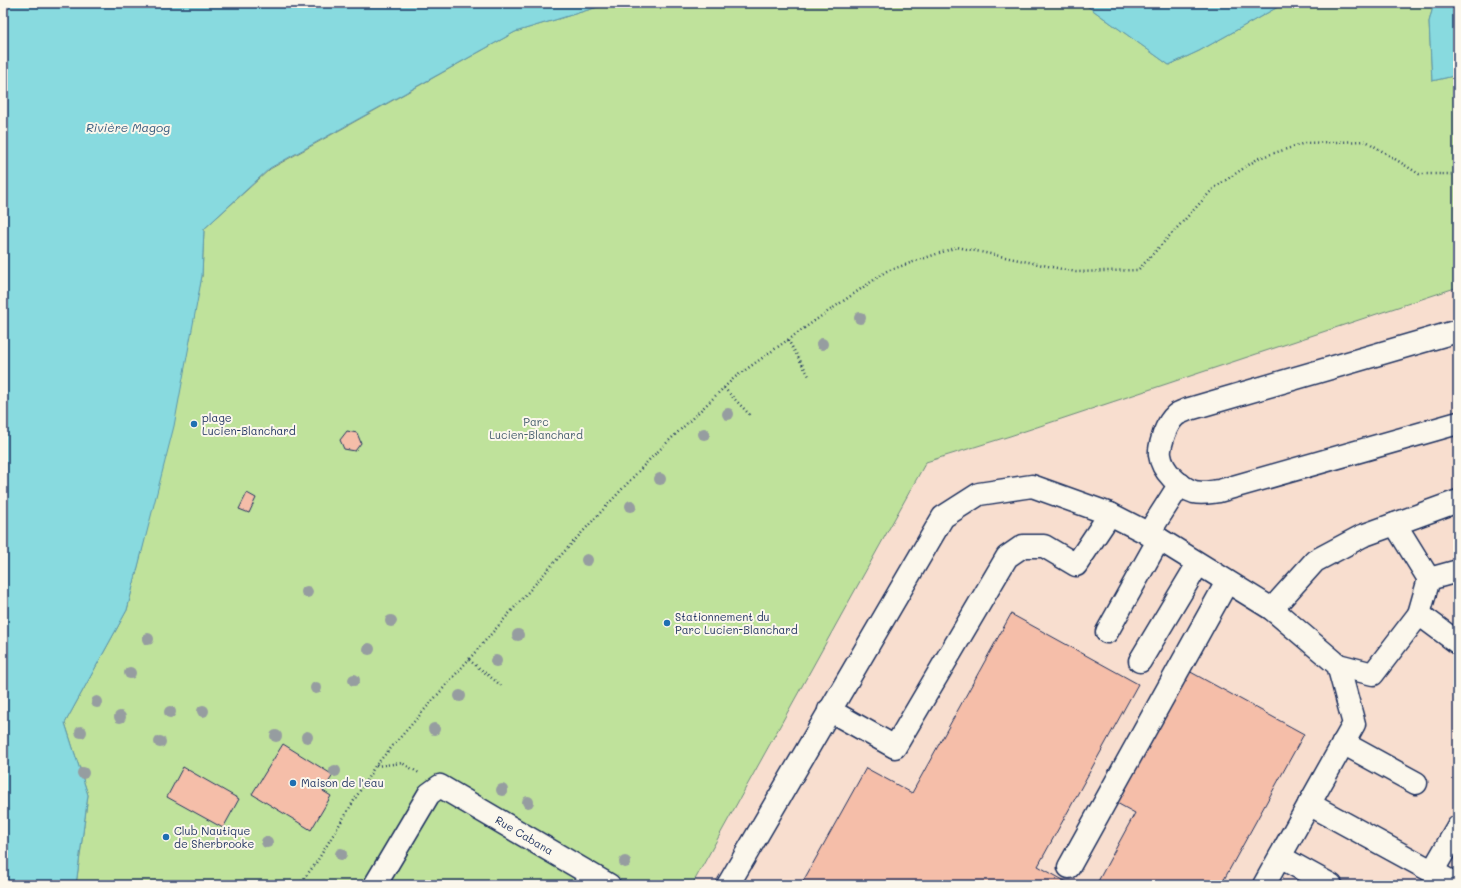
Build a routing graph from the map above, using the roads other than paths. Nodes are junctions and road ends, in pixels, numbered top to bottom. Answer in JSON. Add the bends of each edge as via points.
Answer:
{"nodes":[{"id":1,"x":1458,"y":331,"type":"edge"},
{"id":2,"x":1458,"y":423,"type":"edge"},
{"id":3,"x":1180,"y":484,"type":"junction"},
{"id":4,"x":1458,"y":501,"type":"edge"},
{"id":5,"x":1110,"y":514,"type":"junction"},
{"id":6,"x":1395,"y":524,"type":"junction"},
{"id":7,"x":1154,"y":537,"type":"junction"},
{"id":8,"x":1198,"y":564,"type":"junction"},
{"id":9,"x":1458,"y":571,"type":"edge"},
{"id":10,"x":1429,"y":579,"type":"junction"},
{"id":11,"x":1227,"y":582,"type":"junction"},
{"id":12,"x":1272,"y":609,"type":"junction"},
{"id":13,"x":1419,"y":614,"type":"junction"},
{"id":14,"x":1107,"y":632,"type":"dead end"},
{"id":15,"x":1453,"y":634,"type":"edge"},
{"id":16,"x":1140,"y":661,"type":"dead end"},
{"id":17,"x":1338,"y":665,"type":"junction"},
{"id":18,"x":829,"y":710,"type":"junction"},
{"id":19,"x":1344,"y":743,"type":"junction"},
{"id":20,"x":1416,"y":782,"type":"dead end"},
{"id":21,"x":1309,"y":804,"type":"junction"},
{"id":22,"x":1458,"y":827,"type":"edge"},
{"id":23,"x":1280,"y":857,"type":"junction"},
{"id":24,"x":1069,"y":867,"type":"dead end"},
{"id":25,"x":1432,"y":872,"type":"junction"},
{"id":26,"x":375,"y":885,"type":"edge"},
{"id":27,"x":609,"y":885,"type":"edge"},
{"id":28,"x":728,"y":885,"type":"edge"},
{"id":29,"x":1264,"y":885,"type":"edge"},
{"id":30,"x":1330,"y":885,"type":"edge"},
{"id":31,"x":1457,"y":885,"type":"edge"}],
"edges":[{"from":1,"to":3,"type":"street","via":[[1186,410],[1175,416],[1166,429],[1159,454],[1163,466]]},
{"from":2,"to":3,"type":"street","via":[[1219,491],[1194,492]]},
{"from":3,"to":7,"type":"street"},
{"from":4,"to":6,"type":"street"},
{"from":5,"to":7,"type":"street"},
{"from":5,"to":18,"type":"street","via":[[1032,486],[979,494],[943,517]]},
{"from":5,"to":18,"type":"street","via":[[1076,565],[1044,546],[1023,546],[1007,557],[895,747]]},
{"from":6,"to":10,"type":"street"},
{"from":6,"to":12,"type":"street","via":[[1362,536],[1315,561]]},
{"from":7,"to":8,"type":"street"},
{"from":7,"to":14,"type":"street"},
{"from":8,"to":11,"type":"street"},
{"from":8,"to":16,"type":"street"},
{"from":9,"to":10,"type":"street"},
{"from":10,"to":13,"type":"street"},
{"from":11,"to":12,"type":"street"},
{"from":11,"to":24,"type":"street"},
{"from":12,"to":17,"type":"street"},
{"from":13,"to":15,"type":"street"},
{"from":13,"to":17,"type":"street","via":[[1373,674]]},
{"from":17,"to":19,"type":"street","via":[[1354,724]]},
{"from":18,"to":28,"type":"street"},
{"from":19,"to":20,"type":"street"},
{"from":19,"to":21,"type":"street"},
{"from":21,"to":23,"type":"street"},
{"from":21,"to":25,"type":"street"},
{"from":22,"to":25,"type":"street"},
{"from":23,"to":29,"type":"street"},
{"from":23,"to":30,"type":"street"},
{"from":25,"to":31,"type":"street"},
{"from":26,"to":27,"type":"street","name":"Rue Cabana","via":[[429,794],[440,786]]}]}
